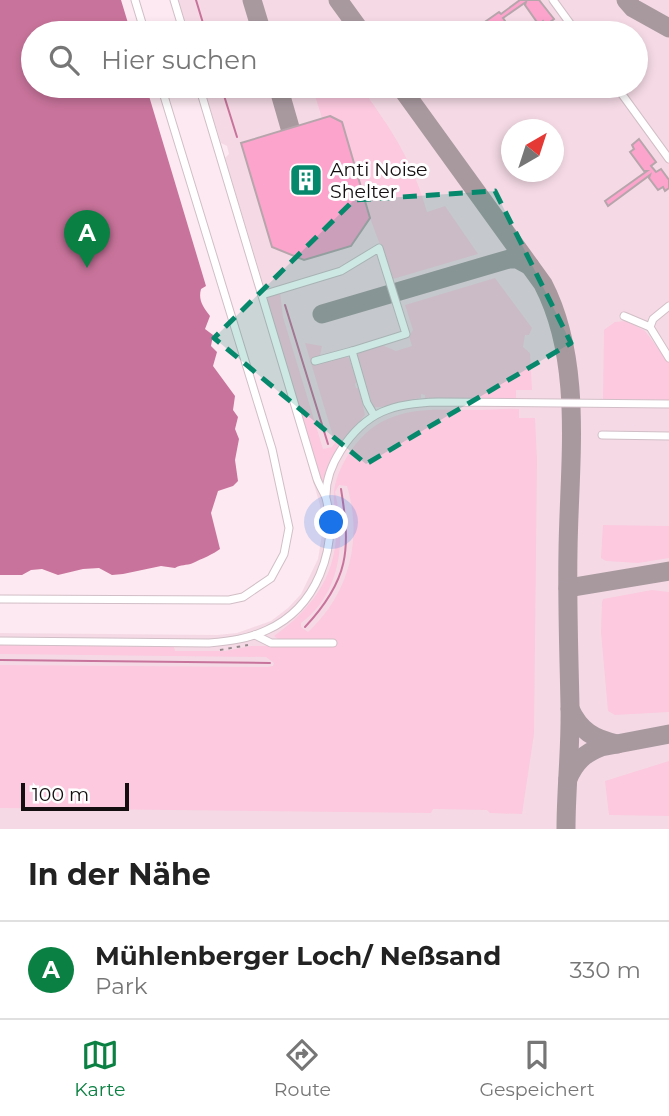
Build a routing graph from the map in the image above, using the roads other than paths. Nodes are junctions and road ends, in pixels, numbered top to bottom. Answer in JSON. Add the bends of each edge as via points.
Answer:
{"nodes":[{"id":1,"x":135,"y":0,"type":"edge"},
{"id":2,"x":174,"y":0,"type":"edge"},
{"id":3,"x":553,"y":0,"type":"edge"},
{"id":4,"x":141,"y":21,"type":"edge"},
{"id":5,"x":180,"y":21,"type":"edge"},
{"id":6,"x":568,"y":21,"type":"edge"},
{"id":7,"x":165,"y":98,"type":"edge"},
{"id":8,"x":203,"y":98,"type":"edge"},
{"id":9,"x":625,"y":98,"type":"edge"},
{"id":10,"x":669,"y":159,"type":"edge"},
{"id":11,"x":262,"y":295,"type":"junction"},
{"id":12,"x":669,"y":306,"type":"edge"},
{"id":13,"x":624,"y":316,"type":"dead end"},
{"id":14,"x":650,"y":327,"type":"junction"},
{"id":15,"x":352,"y":351,"type":"junction"},
{"id":16,"x":669,"y":358,"type":"edge"},
{"id":17,"x":315,"y":361,"type":"dead end"},
{"id":18,"x":669,"y":404,"type":"edge"},
{"id":19,"x":374,"y":415,"type":"junction"},
{"id":20,"x":602,"y":435,"type":"dead end"},
{"id":21,"x":669,"y":436,"type":"edge"},
{"id":22,"x":326,"y":496,"type":"junction"},
{"id":23,"x":0,"y":599,"type":"edge"},
{"id":24,"x":255,"y":635,"type":"junction"},
{"id":25,"x":0,"y":641,"type":"edge"},
{"id":26,"x":332,"y":643,"type":"dead end"}],
"edges":[{"from":1,"to":4,"type":"street"},
{"from":2,"to":5,"type":"street"},
{"from":3,"to":6,"type":"street"},
{"from":7,"to":23,"type":"street","via":[[272,449],[289,528],[284,554],[271,578],[243,597],[229,600]]},
{"from":8,"to":11,"type":"street"},
{"from":9,"to":10,"type":"street"},
{"from":11,"to":15,"type":"street","via":[[341,271],[379,248],[405,334]]},
{"from":11,"to":22,"type":"street"},
{"from":12,"to":14,"type":"street"},
{"from":13,"to":14,"type":"street"},
{"from":14,"to":16,"type":"street"},
{"from":15,"to":17,"type":"street"},
{"from":15,"to":19,"type":"street"},
{"from":18,"to":19,"type":"street","via":[[424,402]]},
{"from":19,"to":22,"type":"street","via":[[357,428],[337,457]]},
{"from":20,"to":21,"type":"street"},
{"from":22,"to":24,"type":"street","via":[[329,536],[318,578],[292,614]]},
{"from":24,"to":25,"type":"street","via":[[209,643]]},
{"from":24,"to":26,"type":"street","via":[[271,643]]}]}
